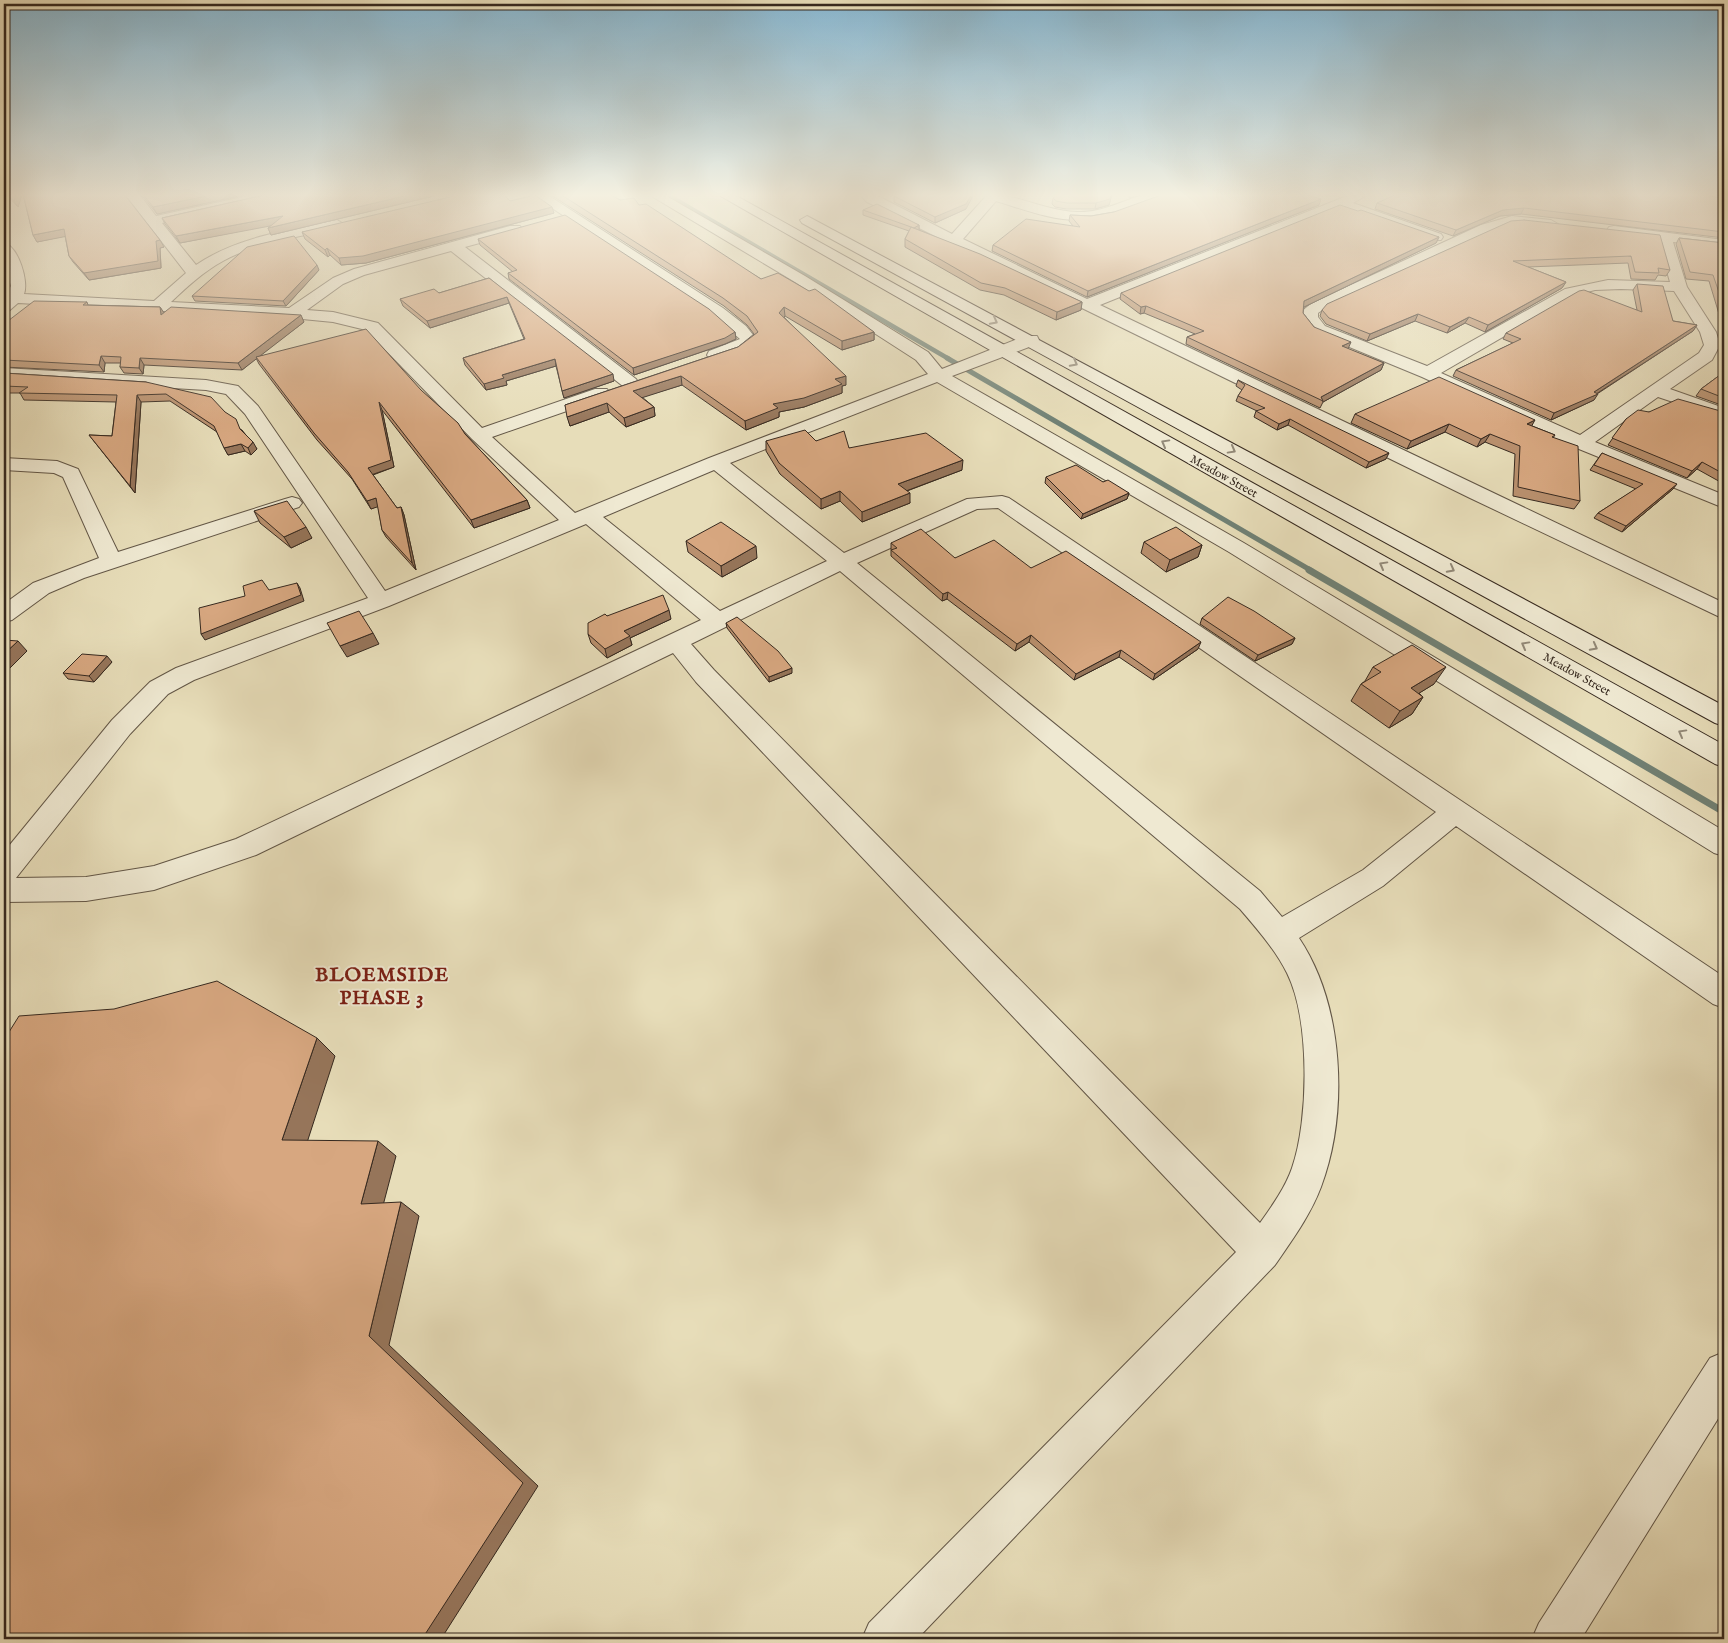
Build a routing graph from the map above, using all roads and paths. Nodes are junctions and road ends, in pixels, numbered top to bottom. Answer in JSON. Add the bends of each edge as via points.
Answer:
{"nodes":[{"id":1,"x":15,"y":271,"type":"edge"},
{"id":2,"x":198,"y":271,"type":"edge"},
{"id":3,"x":367,"y":271,"type":"edge"},
{"id":4,"x":486,"y":271,"type":"edge"},
{"id":5,"x":654,"y":271,"type":"edge"},
{"id":6,"x":786,"y":271,"type":"edge"},
{"id":7,"x":855,"y":271,"type":"edge"},
{"id":8,"x":901,"y":271,"type":"edge"},
{"id":9,"x":1018,"y":271,"type":"edge"},
{"id":10,"x":1171,"y":271,"type":"edge"},
{"id":11,"x":1395,"y":271,"type":"edge"},
{"id":12,"x":1674,"y":271,"type":"edge"},
{"id":13,"x":194,"y":273,"type":"joint"},
{"id":14,"x":1679,"y":287,"type":"junction"},
{"id":15,"x":10,"y":302,"type":"edge"},
{"id":16,"x":1088,"y":304,"type":"junction"},
{"id":17,"x":156,"y":307,"type":"junction"},
{"id":18,"x":292,"y":313,"type":"junction"},
{"id":19,"x":1031,"y":340,"type":"junction"},
{"id":20,"x":998,"y":354,"type":"junction"},
{"id":21,"x":704,"y":359,"type":"edge"},
{"id":22,"x":1428,"y":373,"type":"junction"},
{"id":23,"x":4,"y":374,"type":"edge"},
{"id":24,"x":943,"y":374,"type":"junction"},
{"id":25,"x":649,"y":377,"type":"edge"},
{"id":26,"x":630,"y":383,"type":"junction"},
{"id":27,"x":1657,"y":391,"type":"junction"},
{"id":28,"x":1724,"y":414,"type":"edge"},
{"id":29,"x":479,"y":435,"type":"junction"},
{"id":30,"x":1581,"y":443,"type":"junction"},
{"id":31,"x":716,"y":462,"type":"junction"},
{"id":32,"x":4,"y":464,"type":"edge"},
{"id":33,"x":310,"y":498,"type":"junction"},
{"id":34,"x":1724,"y":502,"type":"edge"},
{"id":35,"x":581,"y":519,"type":"junction"},
{"id":36,"x":112,"y":562,"type":"junction"},
{"id":37,"x":842,"y":562,"type":"junction"},
{"id":38,"x":381,"y":601,"type":"junction"},
{"id":39,"x":1724,"y":612,"type":"edge"},
{"id":40,"x":4,"y":615,"type":"edge"},
{"id":41,"x":716,"y":621,"type":"junction"},
{"id":42,"x":676,"y":641,"type":"junction"},
{"id":43,"x":1724,"y":717,"type":"edge"},
{"id":44,"x":1724,"y":757,"type":"edge"},
{"id":45,"x":1456,"y":811,"type":"junction"},
{"id":46,"x":1724,"y":845,"type":"edge"},
{"id":47,"x":4,"y":872,"type":"edge"},
{"id":48,"x":4,"y":890,"type":"edge"},
{"id":49,"x":1279,"y":934,"type":"junction"},
{"id":50,"x":1724,"y":994,"type":"edge"},
{"id":51,"x":1262,"y":1252,"type":"junction"},
{"id":52,"x":1724,"y":1372,"type":"edge"},
{"id":53,"x":885,"y":1639,"type":"edge"},
{"id":54,"x":1555,"y":1639,"type":"edge"}],
"edges":[{"from":1,"to":15,"type":"street","via":[[20,288]]},
{"from":2,"to":13,"type":"street"},
{"from":3,"to":18,"type":"street","via":[[338,281]]},
{"from":4,"to":26,"type":"street"},
{"from":5,"to":21,"type":"street","via":[[717,311],[749,340],[732,350]]},
{"from":6,"to":24,"type":"street","via":[[922,356]]},
{"from":7,"to":20,"type":"street","name":"Meadow Street"},
{"from":8,"to":19,"type":"street","name":"Meadow Street","one_way":true},
{"from":9,"to":16,"type":"street"},
{"from":10,"to":16,"type":"street"},
{"from":11,"to":22,"type":"street","via":[[1310,311],[1310,318],[1319,329]]},
{"from":12,"to":14,"type":"street"},
{"from":13,"to":17,"type":"street"},
{"from":14,"to":22,"type":"street","via":[[1584,286]]},
{"from":14,"to":27,"type":"street","via":[[1708,332],[1712,345],[1706,356]]},
{"from":15,"to":17,"type":"street"},
{"from":16,"to":39,"type":"street"},
{"from":17,"to":18,"type":"street"},
{"from":18,"to":29,"type":"street","via":[[333,317],[372,326]]},
{"from":19,"to":20,"type":"street"},
{"from":19,"to":43,"type":"street","name":"Meadow Street","one_way":true},
{"from":20,"to":24,"type":"street"},
{"from":44,"to":20,"type":"street","name":"Meadow Street","one_way":true},
{"from":22,"to":30,"type":"street"},
{"from":23,"to":33,"type":"street","via":[[166,382],[232,390],[252,410]]},
{"from":24,"to":31,"type":"street"},
{"from":24,"to":46,"type":"street","via":[[1332,604]]},
{"from":25,"to":26,"type":"street"},
{"from":26,"to":29,"type":"street"},
{"from":27,"to":28,"type":"street"},
{"from":27,"to":30,"type":"street"},
{"from":29,"to":35,"type":"street"},
{"from":30,"to":34,"type":"street"},
{"from":31,"to":35,"type":"street"},
{"from":31,"to":37,"type":"street"},
{"from":32,"to":36,"type":"street","via":[[57,467],[71,473]]},
{"from":33,"to":36,"type":"street"},
{"from":33,"to":38,"type":"street"},
{"from":35,"to":38,"type":"street"},
{"from":35,"to":41,"type":"street"},
{"from":36,"to":40,"type":"street","via":[[41,588]]},
{"from":37,"to":41,"type":"street"},
{"from":37,"to":45,"type":"street","via":[[974,503],[1002,502]]},
{"from":37,"to":49,"type":"street","via":[[1250,900]]},
{"from":38,"to":47,"type":"street","via":[[226,657],[159,688],[121,727]]},
{"from":41,"to":42,"type":"street"},
{"from":42,"to":48,"type":"street","via":[[246,847],[154,878],[86,889]]},
{"from":42,"to":51,"type":"street","via":[[705,676]]},
{"from":45,"to":49,"type":"street","via":[[1373,878]]},
{"from":45,"to":50,"type":"street"},
{"from":49,"to":51,"type":"street","via":[[1303,975],[1315,1016],[1321,1079],[1318,1135],[1304,1187]]},
{"from":51,"to":53,"type":"street"},
{"from":52,"to":54,"type":"street"}]}
